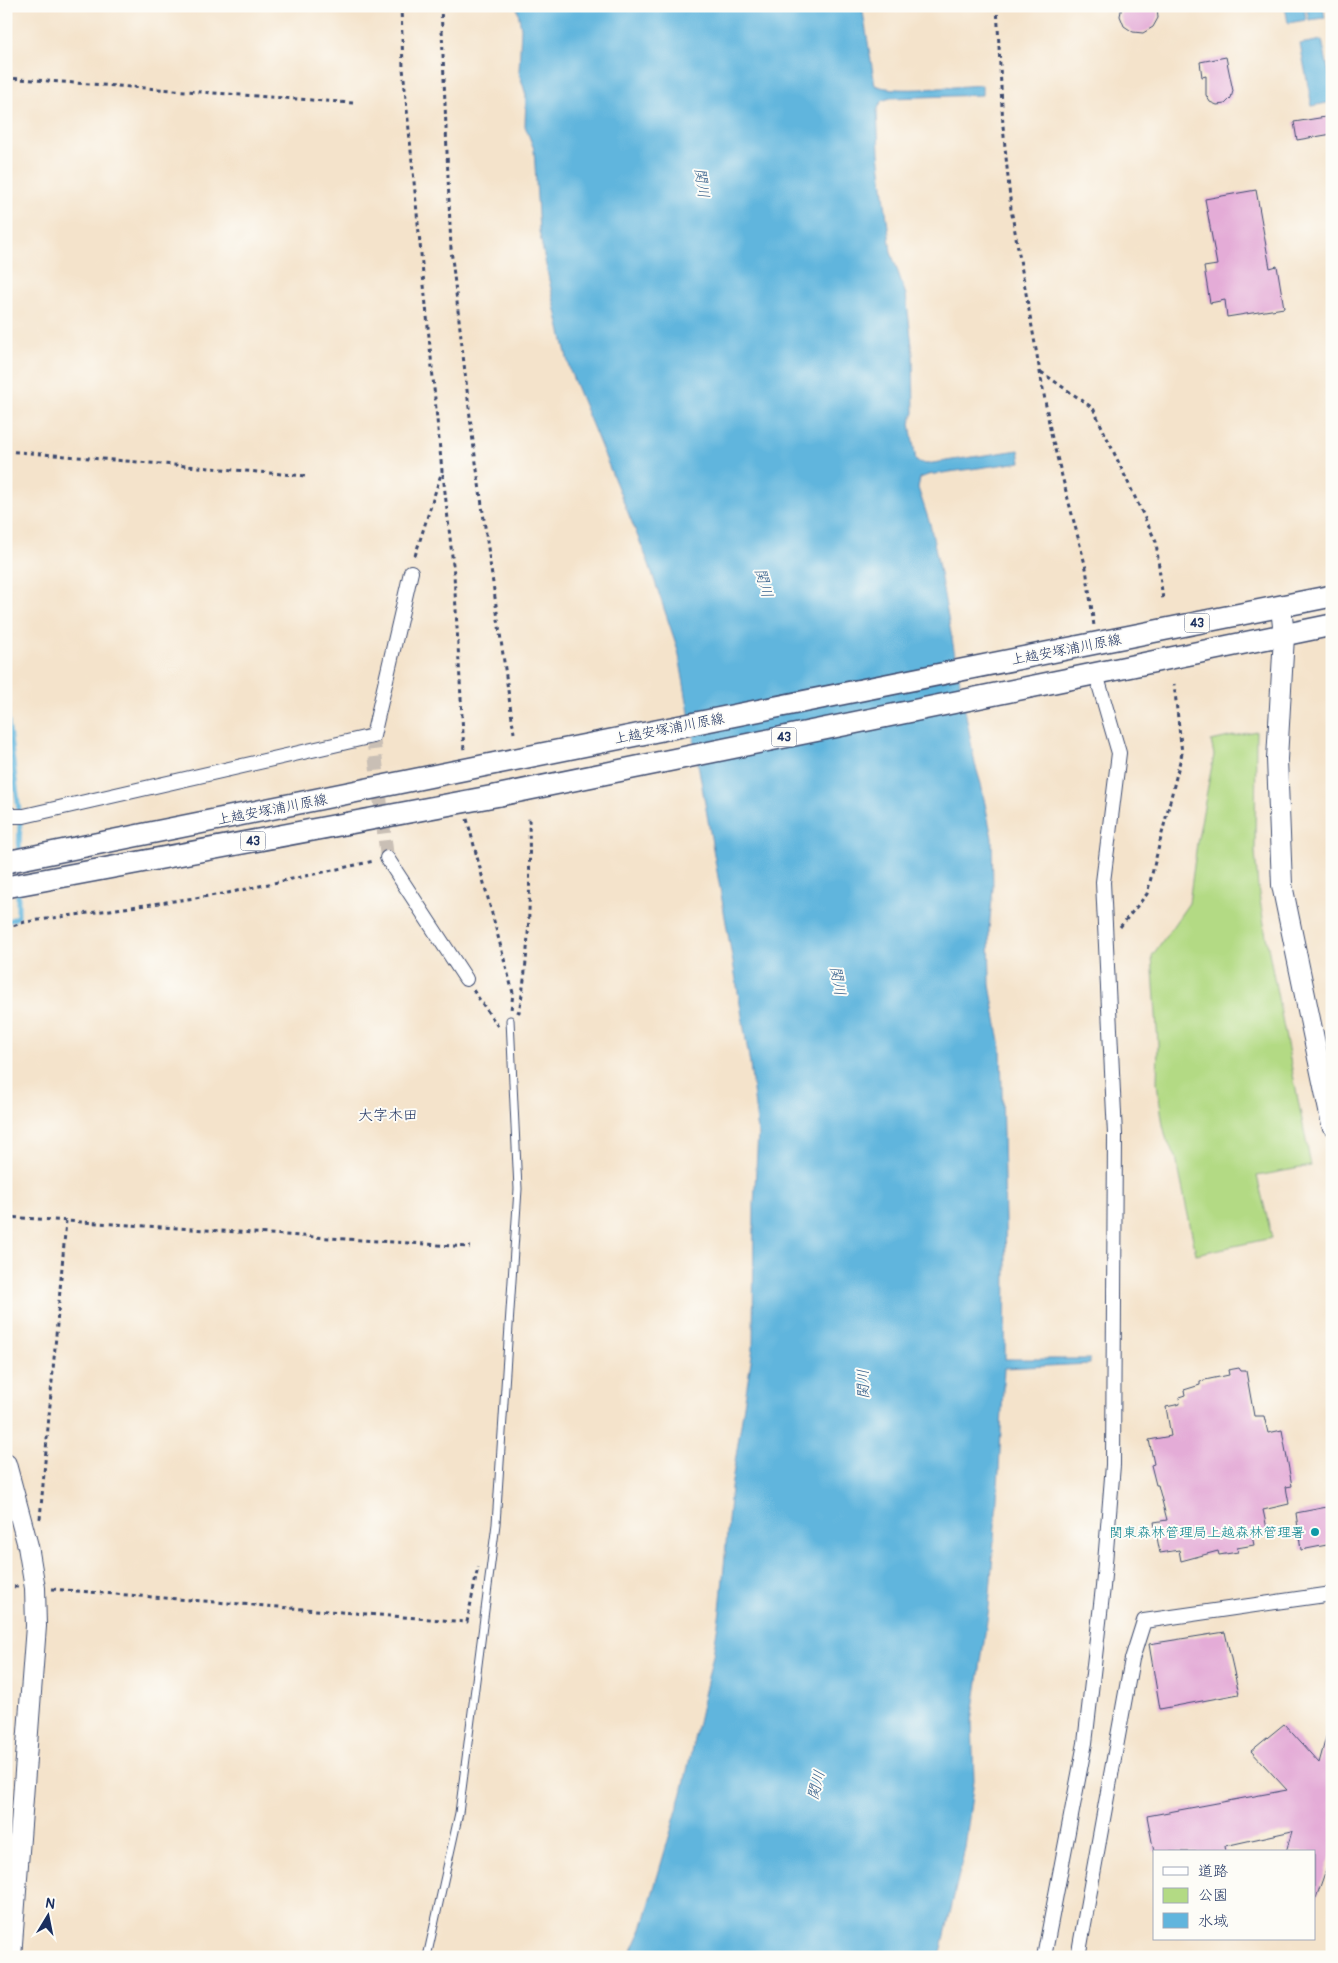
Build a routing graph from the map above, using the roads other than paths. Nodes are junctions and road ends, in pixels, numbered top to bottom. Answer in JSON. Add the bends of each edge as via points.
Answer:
{"nodes":[{"id":1,"x":411,"y":572,"type":"road end"},
{"id":2,"x":1332,"y":596,"type":"edge"},
{"id":3,"x":1281,"y":607,"type":"junction"},
{"id":4,"x":1332,"y":625,"type":"edge"},
{"id":5,"x":1284,"y":636,"type":"junction"},
{"id":6,"x":1096,"y":674,"type":"junction"},
{"id":7,"x":6,"y":812,"type":"edge"},
{"id":8,"x":387,"y":858,"type":"tunnel mouth"},
{"id":9,"x":6,"y":862,"type":"edge"},
{"id":10,"x":6,"y":887,"type":"edge"},
{"id":11,"x":466,"y":979,"type":"road end"},
{"id":12,"x":510,"y":1020,"type":"road end"},
{"id":13,"x":1325,"y":1058,"type":"edge"},
{"id":14,"x":1332,"y":1125,"type":"edge"},
{"id":15,"x":6,"y":1464,"type":"edge"},
{"id":16,"x":1332,"y":1594,"type":"edge"},
{"id":17,"x":10,"y":1957,"type":"edge"},
{"id":18,"x":427,"y":1957,"type":"edge"},
{"id":19,"x":1044,"y":1957,"type":"edge"},
{"id":20,"x":1078,"y":1957,"type":"edge"}],
"edges":[{"from":1,"to":7,"type":"street","via":[[373,736],[24,816]]},
{"from":2,"to":3,"type":"main road","name":"上越安塚浦川原線","number":"43"},
{"from":3,"to":5,"type":"street"},
{"from":3,"to":9,"type":"main road","name":"上越安塚浦川原線","number":"43","bridge":true},
{"from":4,"to":5,"type":"main road","name":"上越安塚浦川原線","number":"43"},
{"from":5,"to":6,"type":"main road","name":"上越安塚浦川原線","number":"43"},
{"from":5,"to":13,"type":"street","via":[[1278,759],[1282,885]]},
{"from":6,"to":10,"type":"main road","name":"上越安塚浦川原線","number":"43","bridge":true,"via":[[500,795]]},
{"from":6,"to":19,"type":"street","via":[[1119,753],[1103,882],[1115,1135],[1113,1465],[1085,1743]]},
{"from":8,"to":11,"type":"street"},
{"from":12,"to":18,"type":"lane","via":[[518,1189],[496,1524],[459,1813]]},
{"from":13,"to":14,"type":"street"},
{"from":15,"to":17,"type":"street","via":[[28,1546],[36,1626]]},
{"from":16,"to":20,"type":"street","via":[[1144,1621],[1132,1659]]}]}
